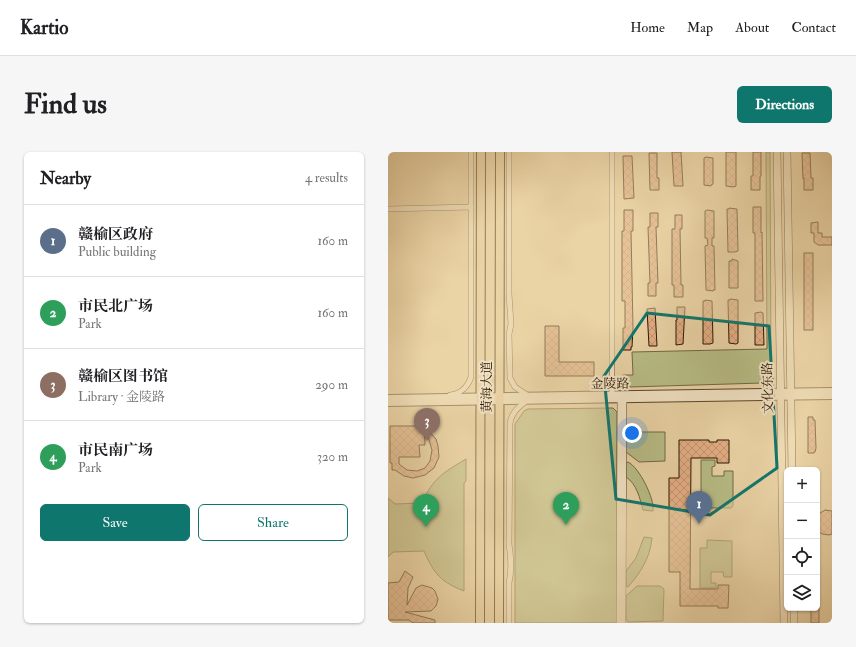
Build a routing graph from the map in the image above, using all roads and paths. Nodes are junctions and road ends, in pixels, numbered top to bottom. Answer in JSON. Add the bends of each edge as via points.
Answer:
{"nodes":[{"id":1,"x":471,"y":152,"type":"edge"},
{"id":2,"x":480,"y":152,"type":"edge"},
{"id":3,"x":500,"y":152,"type":"edge"},
{"id":4,"x":509,"y":152,"type":"edge"},
{"id":5,"x":612,"y":152,"type":"edge"},
{"id":6,"x":777,"y":152,"type":"edge"},
{"id":7,"x":787,"y":152,"type":"edge"},
{"id":8,"x":480,"y":198,"type":"junction"},
{"id":9,"x":471,"y":207,"type":"junction"},
{"id":10,"x":388,"y":209,"type":"edge"},
{"id":11,"x":480,"y":215,"type":"junction"},
{"id":12,"x":832,"y":391,"type":"edge"},
{"id":13,"x":791,"y":394,"type":"junction"},
{"id":14,"x":612,"y":395,"type":"junction"},
{"id":15,"x":780,"y":395,"type":"junction"},
{"id":16,"x":832,"y":396,"type":"edge"},
{"id":17,"x":622,"y":397,"type":"junction"},
{"id":18,"x":388,"y":398,"type":"edge"},
{"id":19,"x":406,"y":398,"type":"junction"},
{"id":20,"x":527,"y":398,"type":"junction"},
{"id":21,"x":480,"y":399,"type":"junction"},
{"id":22,"x":499,"y":399,"type":"junction"},
{"id":23,"x":388,"y":403,"type":"edge"},
{"id":24,"x":792,"y":467,"type":"edge"},
{"id":25,"x":794,"y":611,"type":"edge"},
{"id":26,"x":480,"y":623,"type":"edge"},
{"id":27,"x":499,"y":623,"type":"edge"},
{"id":28,"x":509,"y":623,"type":"edge"},
{"id":29,"x":619,"y":623,"type":"edge"},
{"id":30,"x":623,"y":623,"type":"edge"},
{"id":31,"x":784,"y":623,"type":"edge"},
{"id":32,"x":794,"y":623,"type":"edge"}],
"edges":[{"from":1,"to":9,"type":"street"},
{"from":2,"to":8,"type":"main road","name":"黄海大道"},
{"from":3,"to":22,"type":"main road","name":"黄海大道"},
{"from":4,"to":20,"type":"street","via":[[510,378],[514,387]]},
{"from":5,"to":14,"type":"street"},
{"from":6,"to":15,"type":"main road","name":"文化东路"},
{"from":7,"to":13,"type":"main road","name":"文化东路"},
{"from":8,"to":9,"type":"street"},
{"from":8,"to":11,"type":"main road","name":"黄海大道"},
{"from":9,"to":10,"type":"street"},
{"from":9,"to":11,"type":"street"},
{"from":9,"to":19,"type":"street","via":[[469,383],[454,395]]},
{"from":11,"to":21,"type":"main road","name":"黄海大道"},
{"from":12,"to":13,"type":"street","name":"金陵路"},
{"from":13,"to":15,"type":"street","name":"金陵路"},
{"from":13,"to":16,"type":"street","name":"金陵路"},
{"from":13,"to":24,"type":"main road","name":"文化东路"},
{"from":14,"to":17,"type":"street","name":"金陵路"},
{"from":14,"to":20,"type":"street","name":"金陵路"},
{"from":15,"to":17,"type":"street","name":"金陵路"},
{"from":15,"to":31,"type":"main road","name":"文化东路"},
{"from":17,"to":20,"type":"street","name":"金陵路"},
{"from":17,"to":29,"type":"street"},
{"from":17,"to":30,"type":"street"},
{"from":18,"to":19,"type":"street","name":"金陵路"},
{"from":19,"to":21,"type":"street","name":"金陵路"},
{"from":20,"to":22,"type":"street","name":"金陵路"},
{"from":20,"to":28,"type":"street","via":[[515,410],[510,423]]},
{"from":21,"to":22,"type":"street","name":"金陵路"},
{"from":21,"to":23,"type":"street","name":"金陵路"},
{"from":21,"to":26,"type":"main road","name":"黄海大道"},
{"from":22,"to":27,"type":"main road","name":"黄海大道"},
{"from":25,"to":32,"type":"main road"}]}
